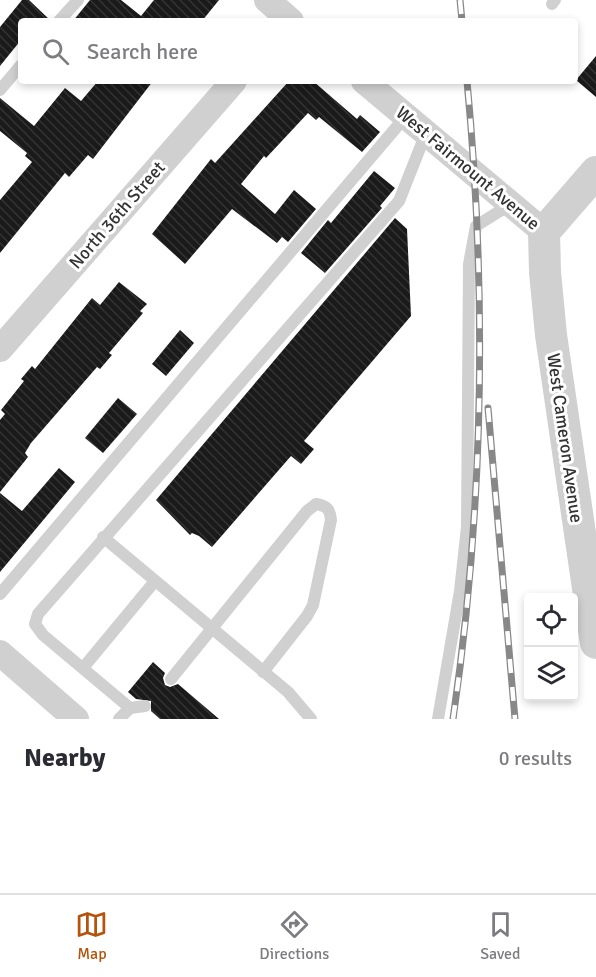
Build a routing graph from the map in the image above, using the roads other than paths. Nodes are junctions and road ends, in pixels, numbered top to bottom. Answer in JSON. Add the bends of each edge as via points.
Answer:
{"nodes":[{"id":1,"x":78,"y":0,"type":"edge"},
{"id":2,"x":267,"y":0,"type":"edge"},
{"id":3,"x":62,"y":18,"type":"edge"},
{"id":4,"x":287,"y":18,"type":"edge"},
{"id":5,"x":18,"y":69,"type":"edge"},
{"id":6,"x":231,"y":84,"type":"edge"},
{"id":7,"x":368,"y":84,"type":"edge"},
{"id":8,"x":0,"y":90,"type":"edge"},
{"id":9,"x":406,"y":116,"type":"junction"},
{"id":10,"x":426,"y":132,"type":"junction"},
{"id":11,"x":596,"y":172,"type":"edge"},
{"id":12,"x":511,"y":204,"type":"junction"},
{"id":13,"x":544,"y":232,"type":"junction"},
{"id":14,"x":0,"y":350,"type":"edge"},
{"id":15,"x":103,"y":537,"type":"junction"},
{"id":16,"x":155,"y":581,"type":"junction"},
{"id":17,"x":0,"y":594,"type":"edge"},
{"id":18,"x":213,"y":628,"type":"junction"},
{"id":19,"x":596,"y":643,"type":"edge"},
{"id":20,"x":0,"y":653,"type":"edge"},
{"id":21,"x":83,"y":668,"type":"junction"},
{"id":22,"x":263,"y":672,"type":"junction"},
{"id":23,"x":171,"y":679,"type":"dead end"},
{"id":24,"x":145,"y":706,"type":"dead end"},
{"id":25,"x":130,"y":708,"type":"junction"},
{"id":26,"x":76,"y":719,"type":"edge"},
{"id":27,"x":119,"y":719,"type":"edge"},
{"id":28,"x":310,"y":719,"type":"edge"},
{"id":29,"x":438,"y":719,"type":"edge"}],
"edges":[{"from":1,"to":3,"type":"lane"},
{"from":2,"to":4,"type":"street"},
{"from":5,"to":8,"type":"lane"},
{"from":6,"to":14,"type":"street","name":"North 36th Street"},
{"from":7,"to":9,"type":"street","name":"West Fairmount Avenue"},
{"from":9,"to":10,"type":"street","name":"West Fairmount Avenue"},
{"from":9,"to":17,"type":"lane"},
{"from":10,"to":12,"type":"street","name":"West Fairmount Avenue"},
{"from":10,"to":15,"type":"lane","via":[[399,201]]},
{"from":11,"to":13,"type":"street"},
{"from":12,"to":13,"type":"street","name":"West Fairmount Avenue"},
{"from":12,"to":29,"type":"lane","via":[[476,226],[469,264],[467,527]]},
{"from":13,"to":19,"type":"street","name":"West Cameron Avenue","via":[[551,335]]},
{"from":15,"to":16,"type":"lane"},
{"from":15,"to":21,"type":"lane","via":[[35,624]]},
{"from":16,"to":18,"type":"lane"},
{"from":16,"to":21,"type":"lane"},
{"from":18,"to":22,"type":"lane"},
{"from":18,"to":22,"type":"lane","via":[[307,511],[316,504],[325,506],[331,520],[313,605]]},
{"from":18,"to":23,"type":"lane"},
{"from":20,"to":26,"type":"street"},
{"from":21,"to":25,"type":"lane"},
{"from":22,"to":28,"type":"lane","via":[[288,692]]},
{"from":24,"to":25,"type":"lane"},
{"from":25,"to":27,"type":"lane"}]}
